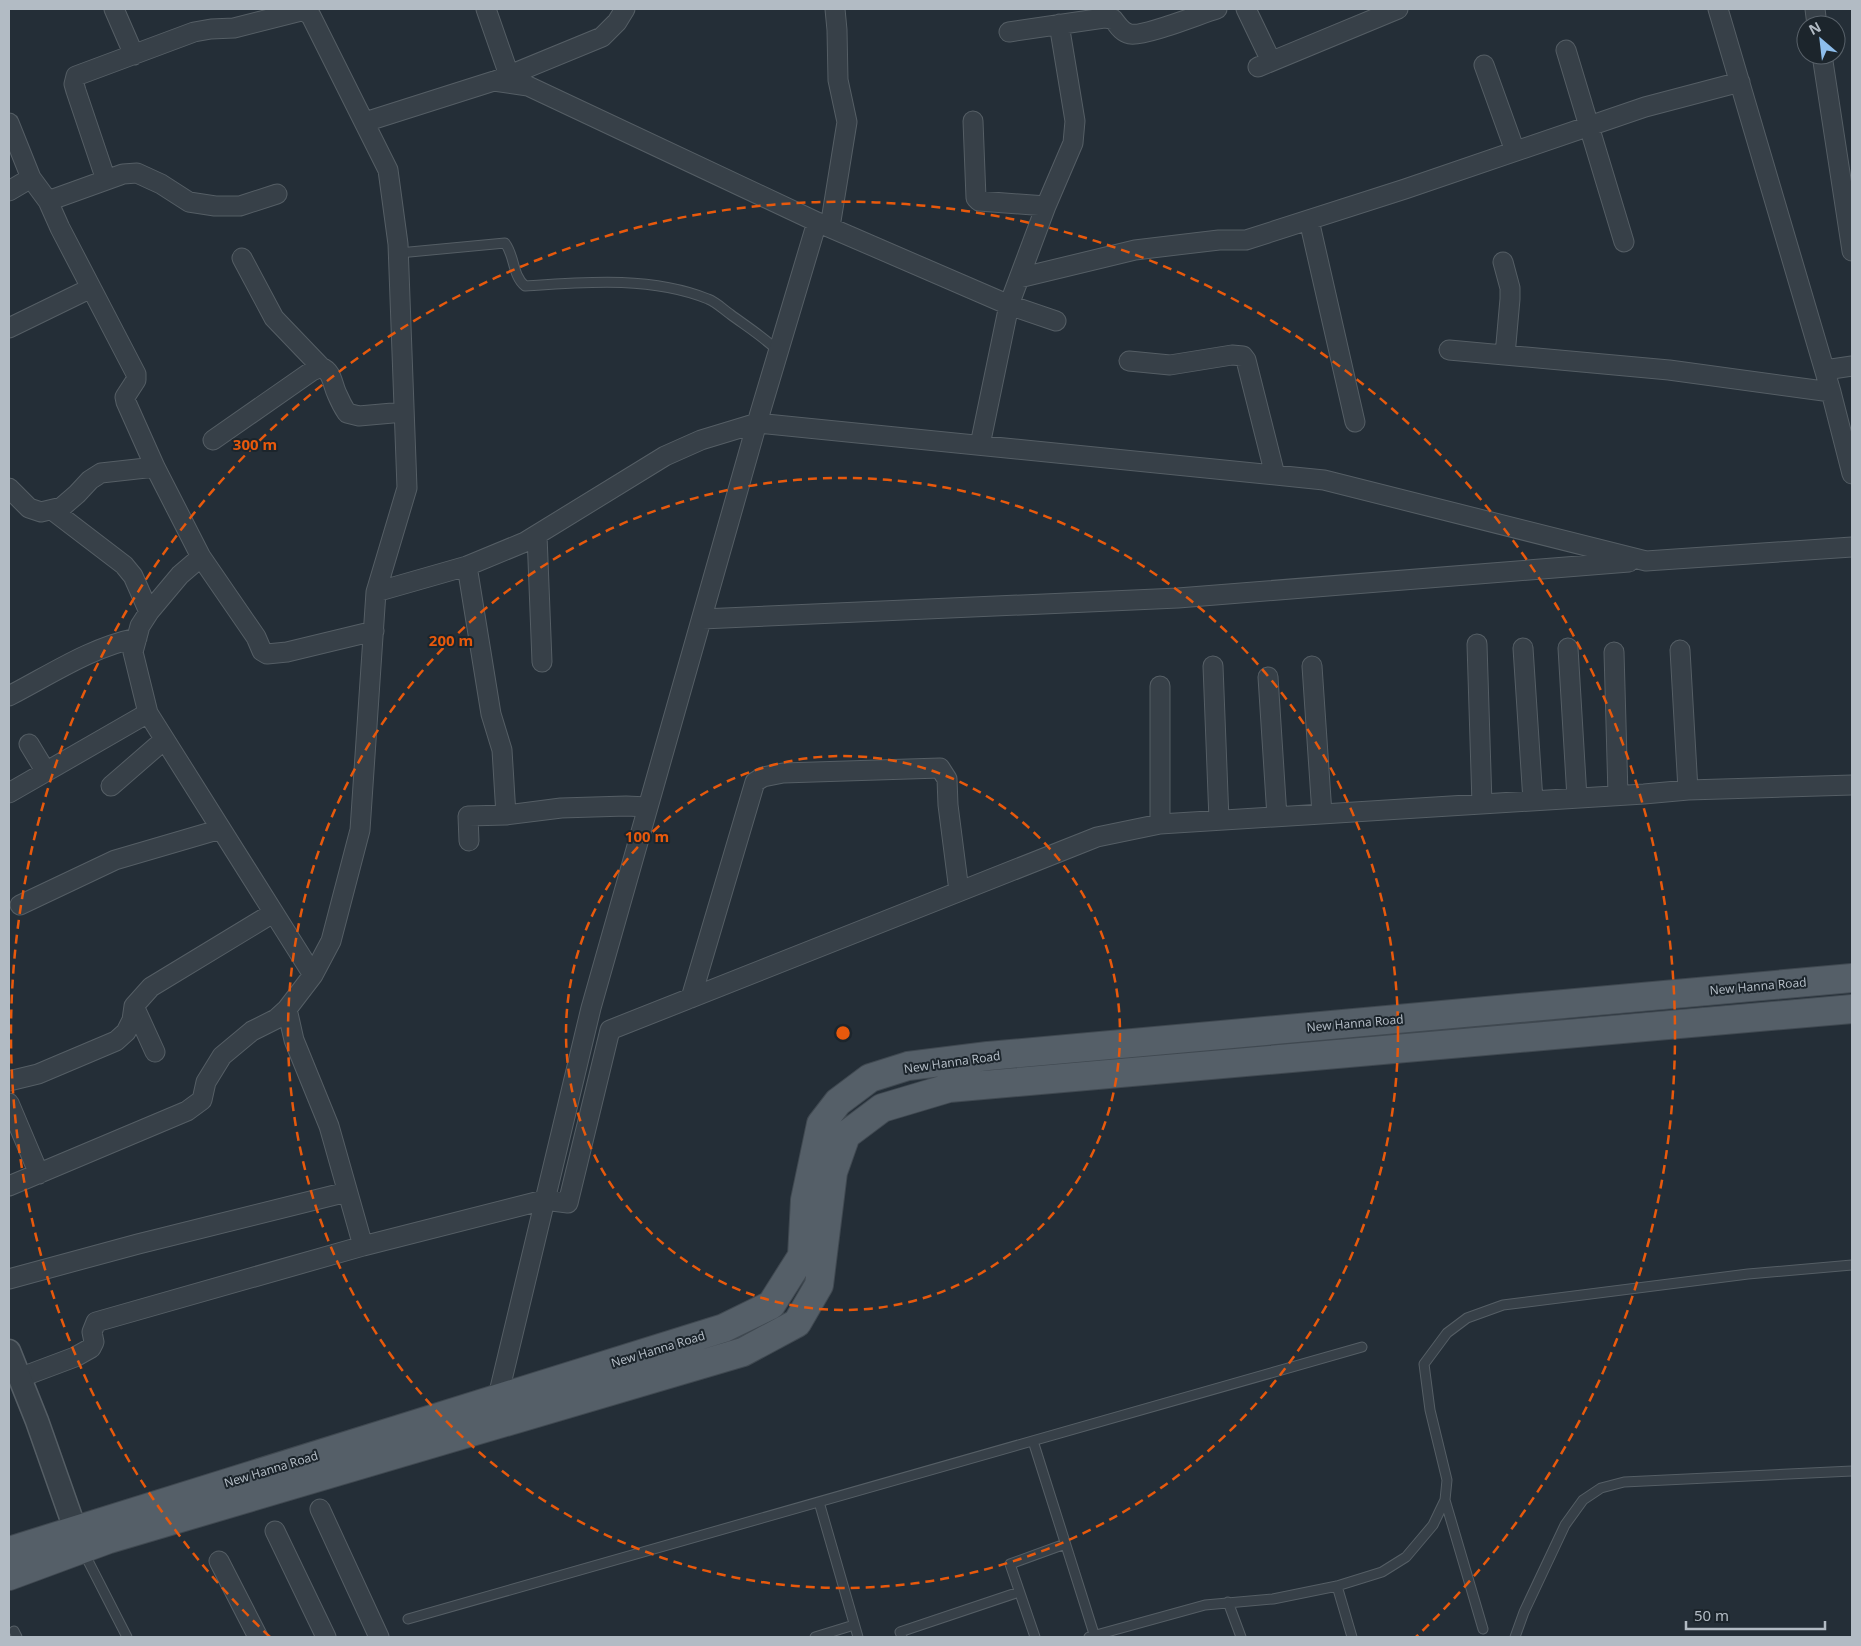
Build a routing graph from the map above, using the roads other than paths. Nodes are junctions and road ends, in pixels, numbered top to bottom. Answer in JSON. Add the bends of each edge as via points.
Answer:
{"nodes":[{"id":1,"x":114,"y":9,"type":"edge"},
{"id":2,"x":486,"y":9,"type":"edge"},
{"id":3,"x":625,"y":9,"type":"edge"},
{"id":4,"x":835,"y":9,"type":"edge"},
{"id":5,"x":1217,"y":9,"type":"edge"},
{"id":6,"x":1246,"y":9,"type":"edge"},
{"id":7,"x":1398,"y":9,"type":"edge"},
{"id":8,"x":1718,"y":9,"type":"edge"},
{"id":9,"x":1112,"y":14,"type":"edge"},
{"id":10,"x":253,"y":16,"type":"edge"},
{"id":11,"x":1059,"y":24,"type":"junction"},
{"id":12,"x":1009,"y":32,"type":"dead end"},
{"id":13,"x":1566,"y":50,"type":"dead end"},
{"id":14,"x":134,"y":55,"type":"junction"},
{"id":15,"x":1484,"y":65,"type":"dead end"},
{"id":16,"x":1824,"y":65,"type":"edge"},
{"id":17,"x":501,"y":78,"type":"junction"},
{"id":18,"x":1740,"y":82,"type":"junction"},
{"id":19,"x":974,"y":121,"type":"dead end"},
{"id":20,"x":365,"y":122,"type":"junction"},
{"id":21,"x":9,"y":123,"type":"edge"},
{"id":22,"x":1588,"y":126,"type":"junction"},
{"id":23,"x":1515,"y":151,"type":"junction"},
{"id":24,"x":31,"y":178,"type":"junction"},
{"id":25,"x":106,"y":180,"type":"junction"},
{"id":26,"x":9,"y":191,"type":"edge"},
{"id":27,"x":277,"y":194,"type":"dead end"},
{"id":28,"x":48,"y":201,"type":"junction"},
{"id":29,"x":1046,"y":206,"type":"junction"},
{"id":30,"x":1309,"y":220,"type":"junction"},
{"id":31,"x":823,"y":224,"type":"junction"},
{"id":32,"x":1624,"y":242,"type":"dead end"},
{"id":33,"x":1852,"y":251,"type":"edge"},
{"id":34,"x":399,"y":254,"type":"junction"},
{"id":35,"x":242,"y":258,"type":"dead end"},
{"id":36,"x":1503,"y":262,"type":"dead end"},
{"id":37,"x":1019,"y":278,"type":"junction"},
{"id":38,"x":91,"y":288,"type":"junction"},
{"id":39,"x":1009,"y":305,"type":"junction"},
{"id":40,"x":1056,"y":321,"type":"dead end"},
{"id":41,"x":11,"y":323,"type":"edge"},
{"id":42,"x":1449,"y":350,"type":"dead end"},
{"id":43,"x":778,"y":352,"type":"junction"},
{"id":44,"x":1505,"y":355,"type":"junction"},
{"id":45,"x":1129,"y":360,"type":"dead end"},
{"id":46,"x":1852,"y":366,"type":"edge"},
{"id":47,"x":320,"y":367,"type":"junction"},
{"id":48,"x":1825,"y":370,"type":"junction"},
{"id":49,"x":1831,"y":392,"type":"junction"},
{"id":50,"x":404,"y":412,"type":"junction"},
{"id":51,"x":1355,"y":422,"type":"dead end"},
{"id":52,"x":757,"y":423,"type":"junction"},
{"id":53,"x":212,"y":440,"type":"dead end"},
{"id":54,"x":980,"y":445,"type":"junction"},
{"id":55,"x":155,"y":467,"type":"junction"},
{"id":56,"x":1852,"y":474,"type":"edge"},
{"id":57,"x":1275,"y":475,"type":"junction"},
{"id":58,"x":9,"y":488,"type":"edge"},
{"id":59,"x":52,"y":510,"type":"junction"},
{"id":60,"x":537,"y":535,"type":"junction"},
{"id":61,"x":1852,"y":547,"type":"edge"},
{"id":62,"x":201,"y":557,"type":"junction"},
{"id":63,"x":1646,"y":561,"type":"junction"},
{"id":64,"x":467,"y":566,"type":"junction"},
{"id":65,"x":376,"y":592,"type":"junction"},
{"id":66,"x":149,"y":612,"type":"junction"},
{"id":67,"x":702,"y":619,"type":"junction"},
{"id":68,"x":374,"y":631,"type":"junction"},
{"id":69,"x":137,"y":638,"type":"junction"},
{"id":70,"x":1477,"y":644,"type":"dead end"},
{"id":71,"x":1523,"y":648,"type":"dead end"},
{"id":72,"x":1568,"y":648,"type":"dead end"},
{"id":73,"x":1680,"y":650,"type":"dead end"},
{"id":74,"x":1614,"y":652,"type":"dead end"},
{"id":75,"x":542,"y":662,"type":"dead end"},
{"id":76,"x":1213,"y":666,"type":"dead end"},
{"id":77,"x":1312,"y":666,"type":"dead end"},
{"id":78,"x":1268,"y":676,"type":"dead end"},
{"id":79,"x":1160,"y":686,"type":"dead end"},
{"id":80,"x":9,"y":696,"type":"edge"},
{"id":81,"x":148,"y":713,"type":"junction"},
{"id":82,"x":164,"y":740,"type":"junction"},
{"id":83,"x":29,"y":744,"type":"dead end"},
{"id":84,"x":46,"y":772,"type":"junction"},
{"id":85,"x":111,"y":786,"type":"dead end"},
{"id":86,"x":1852,"y":786,"type":"edge"},
{"id":87,"x":1688,"y":790,"type":"junction"},
{"id":88,"x":9,"y":793,"type":"edge"},
{"id":89,"x":1618,"y":795,"type":"junction"},
{"id":90,"x":1577,"y":798,"type":"junction"},
{"id":91,"x":1533,"y":801,"type":"junction"},
{"id":92,"x":1482,"y":804,"type":"junction"},
{"id":93,"x":648,"y":807,"type":"junction"},
{"id":94,"x":1322,"y":814,"type":"junction"},
{"id":95,"x":506,"y":815,"type":"junction"},
{"id":96,"x":1277,"y":817,"type":"junction"},
{"id":97,"x":1219,"y":820,"type":"junction"},
{"id":98,"x":1160,"y":824,"type":"junction"},
{"id":99,"x":221,"y":829,"type":"junction"},
{"id":100,"x":468,"y":841,"type":"dead end"},
{"id":101,"x":958,"y":891,"type":"junction"},
{"id":102,"x":20,"y":905,"type":"dead end"},
{"id":103,"x":273,"y":913,"type":"junction"},
{"id":104,"x":313,"y":975,"type":"junction"},
{"id":105,"x":1852,"y":978,"type":"edge"},
{"id":106,"x":691,"y":998,"type":"junction"},
{"id":107,"x":134,"y":1006,"type":"junction"},
{"id":108,"x":287,"y":1009,"type":"junction"},
{"id":109,"x":1852,"y":1010,"type":"edge"},
{"id":110,"x":154,"y":1052,"type":"dead end"},
{"id":111,"x":9,"y":1082,"type":"edge"},
{"id":112,"x":9,"y":1103,"type":"edge"},
{"id":113,"x":39,"y":1174,"type":"junction"},
{"id":114,"x":9,"y":1186,"type":"edge"},
{"id":115,"x":347,"y":1192,"type":"junction"},
{"id":116,"x":544,"y":1200,"type":"junction"},
{"id":117,"x":363,"y":1246,"type":"junction"},
{"id":118,"x":1852,"y":1265,"type":"edge"},
{"id":119,"x":9,"y":1279,"type":"edge"},
{"id":120,"x":1362,"y":1347,"type":"dead end"},
{"id":121,"x":9,"y":1351,"type":"edge"},
{"id":122,"x":19,"y":1378,"type":"junction"},
{"id":123,"x":494,"y":1413,"type":"junction"},
{"id":124,"x":1033,"y":1442,"type":"junction"},
{"id":125,"x":1852,"y":1471,"type":"edge"},
{"id":126,"x":1446,"y":1500,"type":"junction"},
{"id":127,"x":819,"y":1502,"type":"junction"},
{"id":128,"x":320,"y":1508,"type":"dead end"},
{"id":129,"x":275,"y":1531,"type":"dead end"},
{"id":130,"x":79,"y":1539,"type":"junction"},
{"id":131,"x":1065,"y":1544,"type":"junction"},
{"id":132,"x":9,"y":1551,"type":"edge"},
{"id":133,"x":219,"y":1561,"type":"dead end"},
{"id":134,"x":9,"y":1576,"type":"edge"},
{"id":135,"x":1336,"y":1586,"type":"junction"},
{"id":136,"x":1019,"y":1592,"type":"junction"},
{"id":137,"x":1228,"y":1602,"type":"junction"},
{"id":138,"x":408,"y":1619,"type":"dead end"},
{"id":139,"x":854,"y":1625,"type":"junction"},
{"id":140,"x":1483,"y":1629,"type":"dead end"},
{"id":141,"x":127,"y":1637,"type":"edge"},
{"id":142,"x":258,"y":1637,"type":"edge"},
{"id":143,"x":326,"y":1637,"type":"edge"},
{"id":144,"x":379,"y":1637,"type":"edge"},
{"id":145,"x":815,"y":1637,"type":"edge"},
{"id":146,"x":858,"y":1637,"type":"edge"},
{"id":147,"x":902,"y":1637,"type":"edge"},
{"id":148,"x":1035,"y":1637,"type":"edge"},
{"id":149,"x":1093,"y":1637,"type":"edge"},
{"id":150,"x":1241,"y":1637,"type":"edge"},
{"id":151,"x":1352,"y":1637,"type":"edge"},
{"id":152,"x":1515,"y":1637,"type":"edge"}],
"edges":[{"from":1,"to":14,"type":"street"},
{"from":2,"to":17,"type":"street"},
{"from":3,"to":17,"type":"street","via":[[602,37]]},
{"from":4,"to":31,"type":"street","via":[[838,80],[847,122]]},
{"from":5,"to":9,"type":"street","via":[[1144,33],[1130,34],[1121,30]]},
{"from":6,"to":7,"type":"street","via":[[1264,64]]},
{"from":8,"to":18,"type":"street"},
{"from":9,"to":11,"type":"street"},
{"from":10,"to":14,"type":"street","via":[[234,28],[194,32]]},
{"from":10,"to":20,"type":"street","via":[[306,12],[311,16]]},
{"from":11,"to":12,"type":"street"},
{"from":11,"to":29,"type":"street","via":[[1075,120],[1073,143]]},
{"from":13,"to":22,"type":"street"},
{"from":14,"to":25,"type":"street","via":[[76,76],[74,84]]},
{"from":15,"to":23,"type":"street"},
{"from":16,"to":33,"type":"street"},
{"from":17,"to":20,"type":"street"},
{"from":17,"to":31,"type":"street","via":[[528,86]]},
{"from":18,"to":22,"type":"street"},
{"from":18,"to":48,"type":"street"},
{"from":19,"to":29,"type":"street","via":[[976,198],[979,201]]},
{"from":20,"to":34,"type":"street","via":[[388,170]]},
{"from":21,"to":24,"type":"street"},
{"from":22,"to":23,"type":"street"},
{"from":22,"to":32,"type":"street"},
{"from":23,"to":30,"type":"street"},
{"from":24,"to":26,"type":"street"},
{"from":24,"to":28,"type":"street"},
{"from":25,"to":27,"type":"street","via":[[137,173],[190,202],[215,206],[240,206]]},
{"from":25,"to":28,"type":"street"},
{"from":28,"to":38,"type":"street"},
{"from":29,"to":37,"type":"street"},
{"from":30,"to":37,"type":"street","via":[[1246,240],[1135,250]]},
{"from":30,"to":51,"type":"street"},
{"from":31,"to":39,"type":"street"},
{"from":31,"to":43,"type":"street"},
{"from":34,"to":43,"type":"lane","via":[[505,243],[518,280],[525,286],[594,283],[682,290],[710,300]]},
{"from":34,"to":50,"type":"street"},
{"from":35,"to":47,"type":"street","via":[[274,318]]},
{"from":36,"to":44,"type":"street","via":[[1510,288]]},
{"from":37,"to":39,"type":"street"},
{"from":38,"to":41,"type":"street"},
{"from":38,"to":55,"type":"street","via":[[136,374],[136,380],[125,397],[126,402]]},
{"from":39,"to":40,"type":"street"},
{"from":39,"to":54,"type":"street"},
{"from":42,"to":44,"type":"street"},
{"from":43,"to":52,"type":"street"},
{"from":44,"to":49,"type":"street","via":[[1669,370]]},
{"from":45,"to":57,"type":"street","via":[[1170,365],[1232,354],[1243,356]]},
{"from":46,"to":48,"type":"street"},
{"from":47,"to":50,"type":"street","via":[[327,369],[347,413],[360,416]]},
{"from":47,"to":53,"type":"street"},
{"from":48,"to":49,"type":"street"},
{"from":49,"to":56,"type":"street"},
{"from":50,"to":65,"type":"street","via":[[407,488]]},
{"from":52,"to":54,"type":"street"},
{"from":52,"to":60,"type":"street","via":[[700,440],[665,456]]},
{"from":52,"to":67,"type":"street"},
{"from":54,"to":57,"type":"street"},
{"from":55,"to":59,"type":"street","via":[[101,474],[90,480],[62,507]]},
{"from":55,"to":62,"type":"street"},
{"from":57,"to":63,"type":"street","via":[[1324,480]]},
{"from":58,"to":59,"type":"street","via":[[29,508],[41,512]]},
{"from":59,"to":66,"type":"street","via":[[124,565],[133,576]]},
{"from":60,"to":64,"type":"street"},
{"from":60,"to":75,"type":"street"},
{"from":61,"to":63,"type":"street"},
{"from":62,"to":66,"type":"street","via":[[180,575]]},
{"from":62,"to":68,"type":"street","via":[[267,654]]},
{"from":63,"to":67,"type":"street","via":[[1178,598]]},
{"from":64,"to":65,"type":"street"},
{"from":64,"to":95,"type":"street","via":[[492,714],[502,750]]},
{"from":65,"to":68,"type":"street"},
{"from":66,"to":69,"type":"street"},
{"from":67,"to":93,"type":"street"},
{"from":68,"to":104,"type":"street","via":[[360,830],[331,941]]},
{"from":69,"to":80,"type":"street","via":[[90,653]]},
{"from":69,"to":81,"type":"street","via":[[134,652]]},
{"from":70,"to":92,"type":"street"},
{"from":71,"to":91,"type":"street"},
{"from":72,"to":90,"type":"street"},
{"from":73,"to":87,"type":"street"},
{"from":74,"to":89,"type":"street"},
{"from":76,"to":97,"type":"street"},
{"from":77,"to":94,"type":"street"},
{"from":78,"to":96,"type":"street"},
{"from":79,"to":98,"type":"street"},
{"from":81,"to":82,"type":"street"},
{"from":81,"to":84,"type":"street"},
{"from":82,"to":85,"type":"street"},
{"from":82,"to":99,"type":"street"},
{"from":83,"to":84,"type":"street"},
{"from":84,"to":88,"type":"street"},
{"from":86,"to":87,"type":"street"},
{"from":87,"to":89,"type":"street"},
{"from":89,"to":90,"type":"street"},
{"from":90,"to":91,"type":"street"},
{"from":91,"to":92,"type":"street"},
{"from":92,"to":94,"type":"street"},
{"from":93,"to":95,"type":"street","via":[[561,808]]},
{"from":93,"to":116,"type":"street","via":[[591,1008]]},
{"from":94,"to":96,"type":"street"},
{"from":95,"to":100,"type":"street","via":[[468,816]]},
{"from":96,"to":97,"type":"street"},
{"from":97,"to":98,"type":"street"},
{"from":98,"to":101,"type":"street","via":[[1097,837]]},
{"from":99,"to":102,"type":"street","via":[[115,860]]},
{"from":99,"to":103,"type":"street"},
{"from":101,"to":106,"type":"street"},
{"from":101,"to":106,"type":"street","via":[[947,779],[940,768],[783,773],[763,777],[755,782]]},
{"from":103,"to":104,"type":"street"},
{"from":103,"to":107,"type":"street","via":[[151,987]]},
{"from":104,"to":108,"type":"street"},
{"from":105,"to":123,"type":"main road","name":"New Hanna Road","via":[[988,1056],[908,1066],[885,1073],[870,1078],[838,1102],[822,1124],[805,1200],[802,1256],[771,1305],[724,1328]]},
{"from":106,"to":116,"type":"street","via":[[610,1030],[568,1203]]},
{"from":107,"to":110,"type":"street"},
{"from":107,"to":111,"type":"street","via":[[126,1032],[116,1040],[38,1074]]},
{"from":108,"to":113,"type":"street","via":[[276,1019],[252,1031],[222,1056],[206,1082],[202,1100],[187,1111]]},
{"from":108,"to":115,"type":"street","via":[[294,1040],[329,1126]]},
{"from":109,"to":123,"type":"main road","name":"New Hanna Road","via":[[949,1088],[882,1108],[846,1135],[833,1172],[819,1285],[797,1323],[743,1352]]},
{"from":112,"to":113,"type":"street"},
{"from":113,"to":114,"type":"street"},
{"from":115,"to":117,"type":"street"},
{"from":115,"to":119,"type":"street"},
{"from":116,"to":117,"type":"street"},
{"from":116,"to":123,"type":"street"},
{"from":117,"to":122,"type":"street","via":[[96,1322],[91,1348]]},
{"from":118,"to":126,"type":"lane","via":[[1748,1274],[1503,1305],[1466,1318],[1447,1333],[1424,1364],[1430,1410],[1447,1480]]},
{"from":120,"to":124,"type":"lane"},
{"from":121,"to":122,"type":"street"},
{"from":122,"to":130,"type":"street"},
{"from":123,"to":130,"type":"main road","name":"New Hanna Road"},
{"from":124,"to":127,"type":"lane"},
{"from":124,"to":131,"type":"lane"},
{"from":125,"to":152,"type":"lane","via":[[1624,1482],[1601,1488],[1583,1500],[1566,1525]]},
{"from":126,"to":135,"type":"lane","via":[[1433,1526],[1406,1557],[1382,1572]]},
{"from":126,"to":140,"type":"lane"},
{"from":127,"to":138,"type":"lane"},
{"from":127,"to":139,"type":"lane"},
{"from":128,"to":144,"type":"street"},
{"from":129,"to":143,"type":"street"},
{"from":130,"to":132,"type":"main road","name":"New Hanna Road"},
{"from":130,"to":134,"type":"main road","name":"New Hanna Road"},
{"from":130,"to":141,"type":"lane"},
{"from":131,"to":136,"type":"lane","via":[[1010,1564]]},
{"from":131,"to":149,"type":"lane"},
{"from":133,"to":142,"type":"street"},
{"from":135,"to":137,"type":"lane","via":[[1273,1599]]},
{"from":135,"to":151,"type":"lane"},
{"from":136,"to":147,"type":"lane","via":[[900,1632]]},
{"from":136,"to":148,"type":"lane"},
{"from":137,"to":149,"type":"lane","via":[[1205,1605]]},
{"from":137,"to":150,"type":"lane"},
{"from":139,"to":145,"type":"lane"},
{"from":139,"to":146,"type":"lane"}]}
